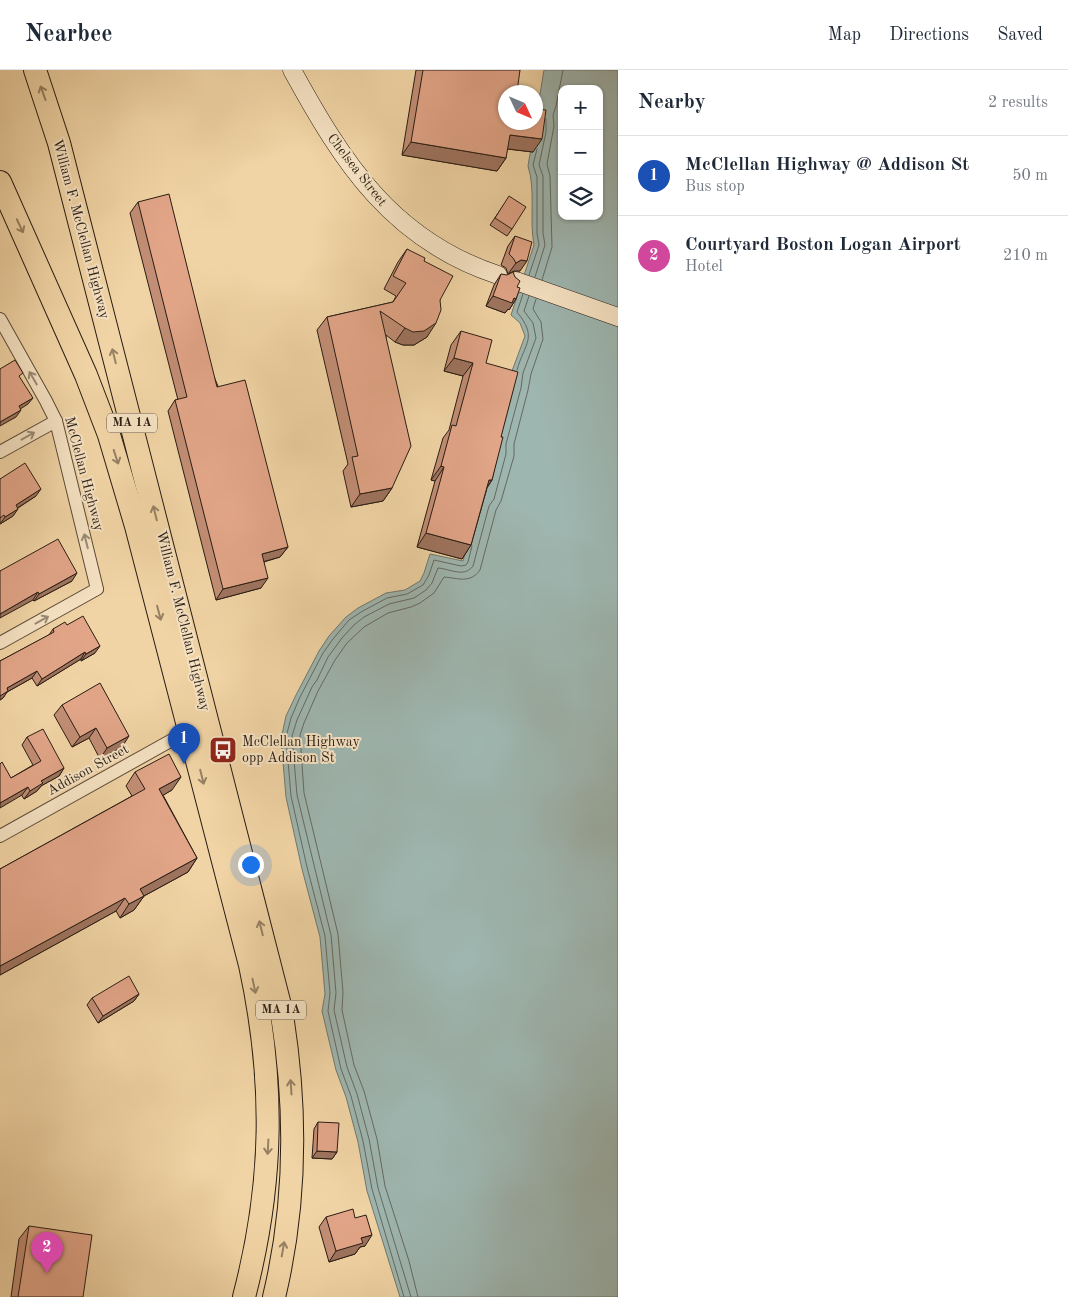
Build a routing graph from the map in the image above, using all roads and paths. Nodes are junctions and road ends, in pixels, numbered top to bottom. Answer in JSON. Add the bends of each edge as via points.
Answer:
{"nodes":[{"id":1,"x":35,"y":70,"type":"edge"},
{"id":2,"x":292,"y":70,"type":"edge"},
{"id":3,"x":0,"y":182,"type":"edge"},
{"id":4,"x":498,"y":275,"type":"edge"},
{"id":5,"x":516,"y":281,"type":"edge"},
{"id":6,"x":618,"y":318,"type":"edge"},
{"id":7,"x":0,"y":319,"type":"edge"},
{"id":8,"x":56,"y":421,"type":"junction"},
{"id":9,"x":0,"y":452,"type":"edge"},
{"id":10,"x":0,"y":643,"type":"edge"},
{"id":11,"x":190,"y":730,"type":"junction"},
{"id":12,"x":0,"y":836,"type":"edge"},
{"id":13,"x":244,"y":1297,"type":"edge"},
{"id":14,"x":274,"y":1297,"type":"edge"}],
"edges":[{"from":14,"to":1,"type":"highway","name":"William F. McClellan Highway","number":"MA 1A","one_way":true,"via":[[286,1236],[293,1156],[291,1083],[281,1010],[59,143]]},
{"from":2,"to":4,"type":"main road","name":"Chelsea Street","via":[[355,172],[403,224],[449,254]]},
{"from":3,"to":11,"type":"highway","name":"William F. McClellan Highway","number":"MA 1A","one_way":true,"via":[[78,355],[109,435]]},
{"from":5,"to":6,"type":"main road"},
{"from":8,"to":7,"type":"street","name":"McClellan Highway","one_way":true},
{"from":9,"to":8,"type":"street","one_way":true},
{"from":10,"to":8,"type":"street","name":"McClellan Highway","one_way":true,"via":[[97,589]]},
{"from":11,"to":12,"type":"street","name":"Addison Street"},
{"from":11,"to":13,"type":"highway","name":"William F. McClellan Highway","number":"MA 1A","one_way":true,"via":[[250,965],[266,1058],[265,1184]]}]}
